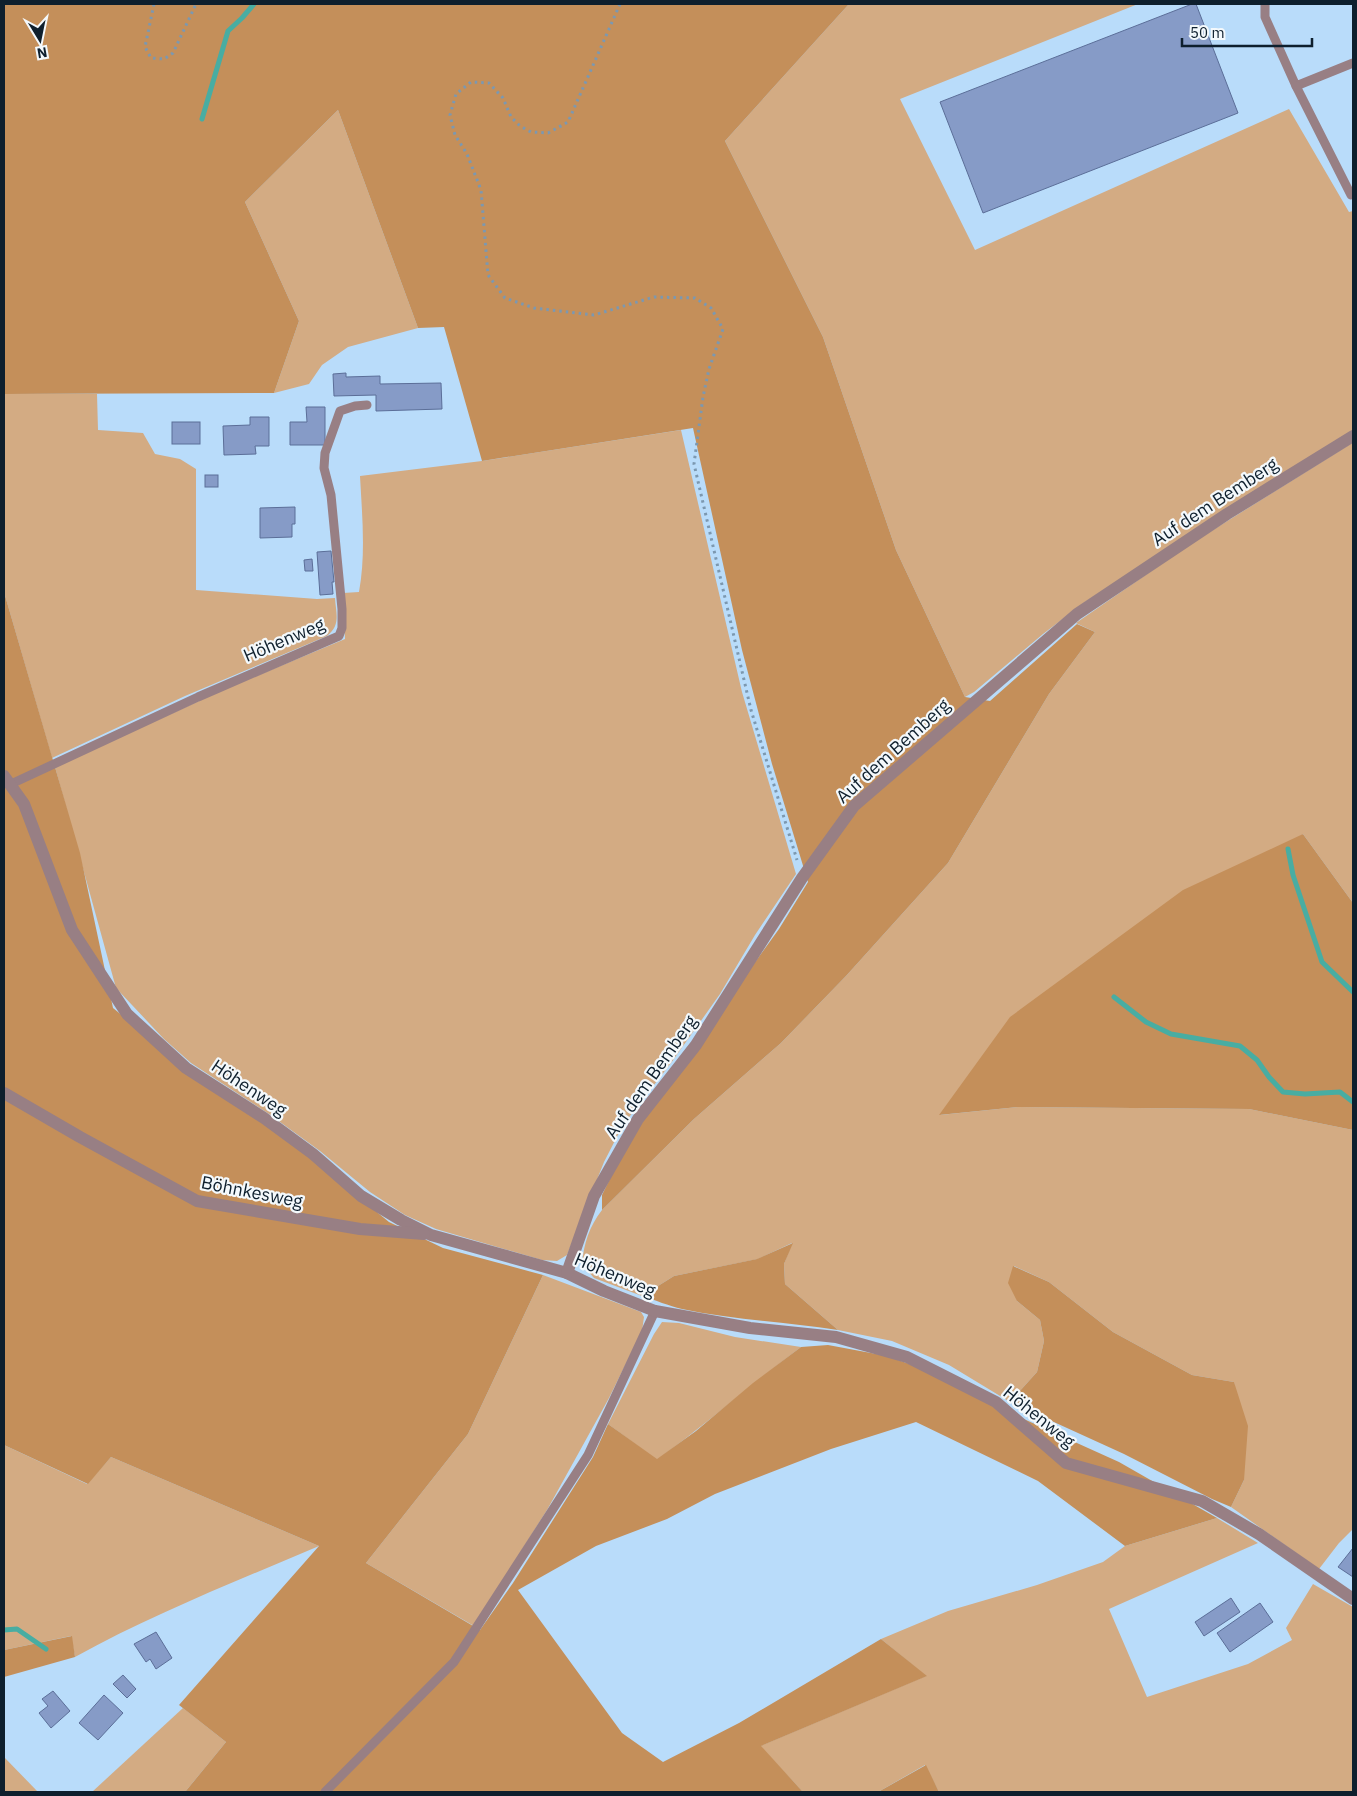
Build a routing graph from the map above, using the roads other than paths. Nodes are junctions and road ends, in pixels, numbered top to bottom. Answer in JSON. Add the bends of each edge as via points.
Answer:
{"nodes":[{"id":1,"x":1265,"y":4,"type":"edge"},
{"id":2,"x":1353,"y":63,"type":"edge"},
{"id":3,"x":1296,"y":86,"type":"junction"},
{"id":4,"x":1353,"y":194,"type":"edge"},
{"id":5,"x":367,"y":405,"type":"dead end"},
{"id":6,"x":1353,"y":436,"type":"edge"},
{"id":7,"x":7,"y":780,"type":"edge"},
{"id":8,"x":4,"y":1093,"type":"edge"},
{"id":9,"x":431,"y":1235,"type":"junction"},
{"id":10,"x":567,"y":1273,"type":"junction"},
{"id":11,"x":655,"y":1311,"type":"junction"},
{"id":12,"x":1353,"y":1599,"type":"edge"},
{"id":13,"x":325,"y":1792,"type":"edge"}],
"edges":[{"from":1,"to":3,"type":"lane","via":[[1265,16]]},
{"from":2,"to":3,"type":"lane"},
{"from":3,"to":4,"type":"lane"},
{"from":5,"to":7,"type":"lane","name":"Höhenweg","via":[[340,411],[325,453],[324,468],[331,495],[342,609],[342,628],[338,636]]},
{"from":6,"to":10,"type":"street","name":"Auf dem Bemberg","via":[[1227,514],[1077,614],[854,806],[802,878],[696,1045],[638,1119],[594,1196]]},
{"from":7,"to":9,"type":"street","name":"Höhenweg","via":[[24,804],[72,930],[127,1014],[186,1068],[264,1118],[313,1154],[361,1196]]},
{"from":8,"to":9,"type":"street","name":"Böhnkesweg","via":[[197,1201],[360,1229]]},
{"from":9,"to":10,"type":"street","name":"Höhenweg"},
{"from":10,"to":11,"type":"street","name":"Höhenweg","via":[[604,1292]]},
{"from":11,"to":12,"type":"street","name":"Höhenweg","via":[[750,1328],[836,1337],[907,1357],[996,1402],[1066,1463],[1202,1501],[1259,1534]]},
{"from":11,"to":13,"type":"lane","via":[[588,1454],[454,1662]]}]}
